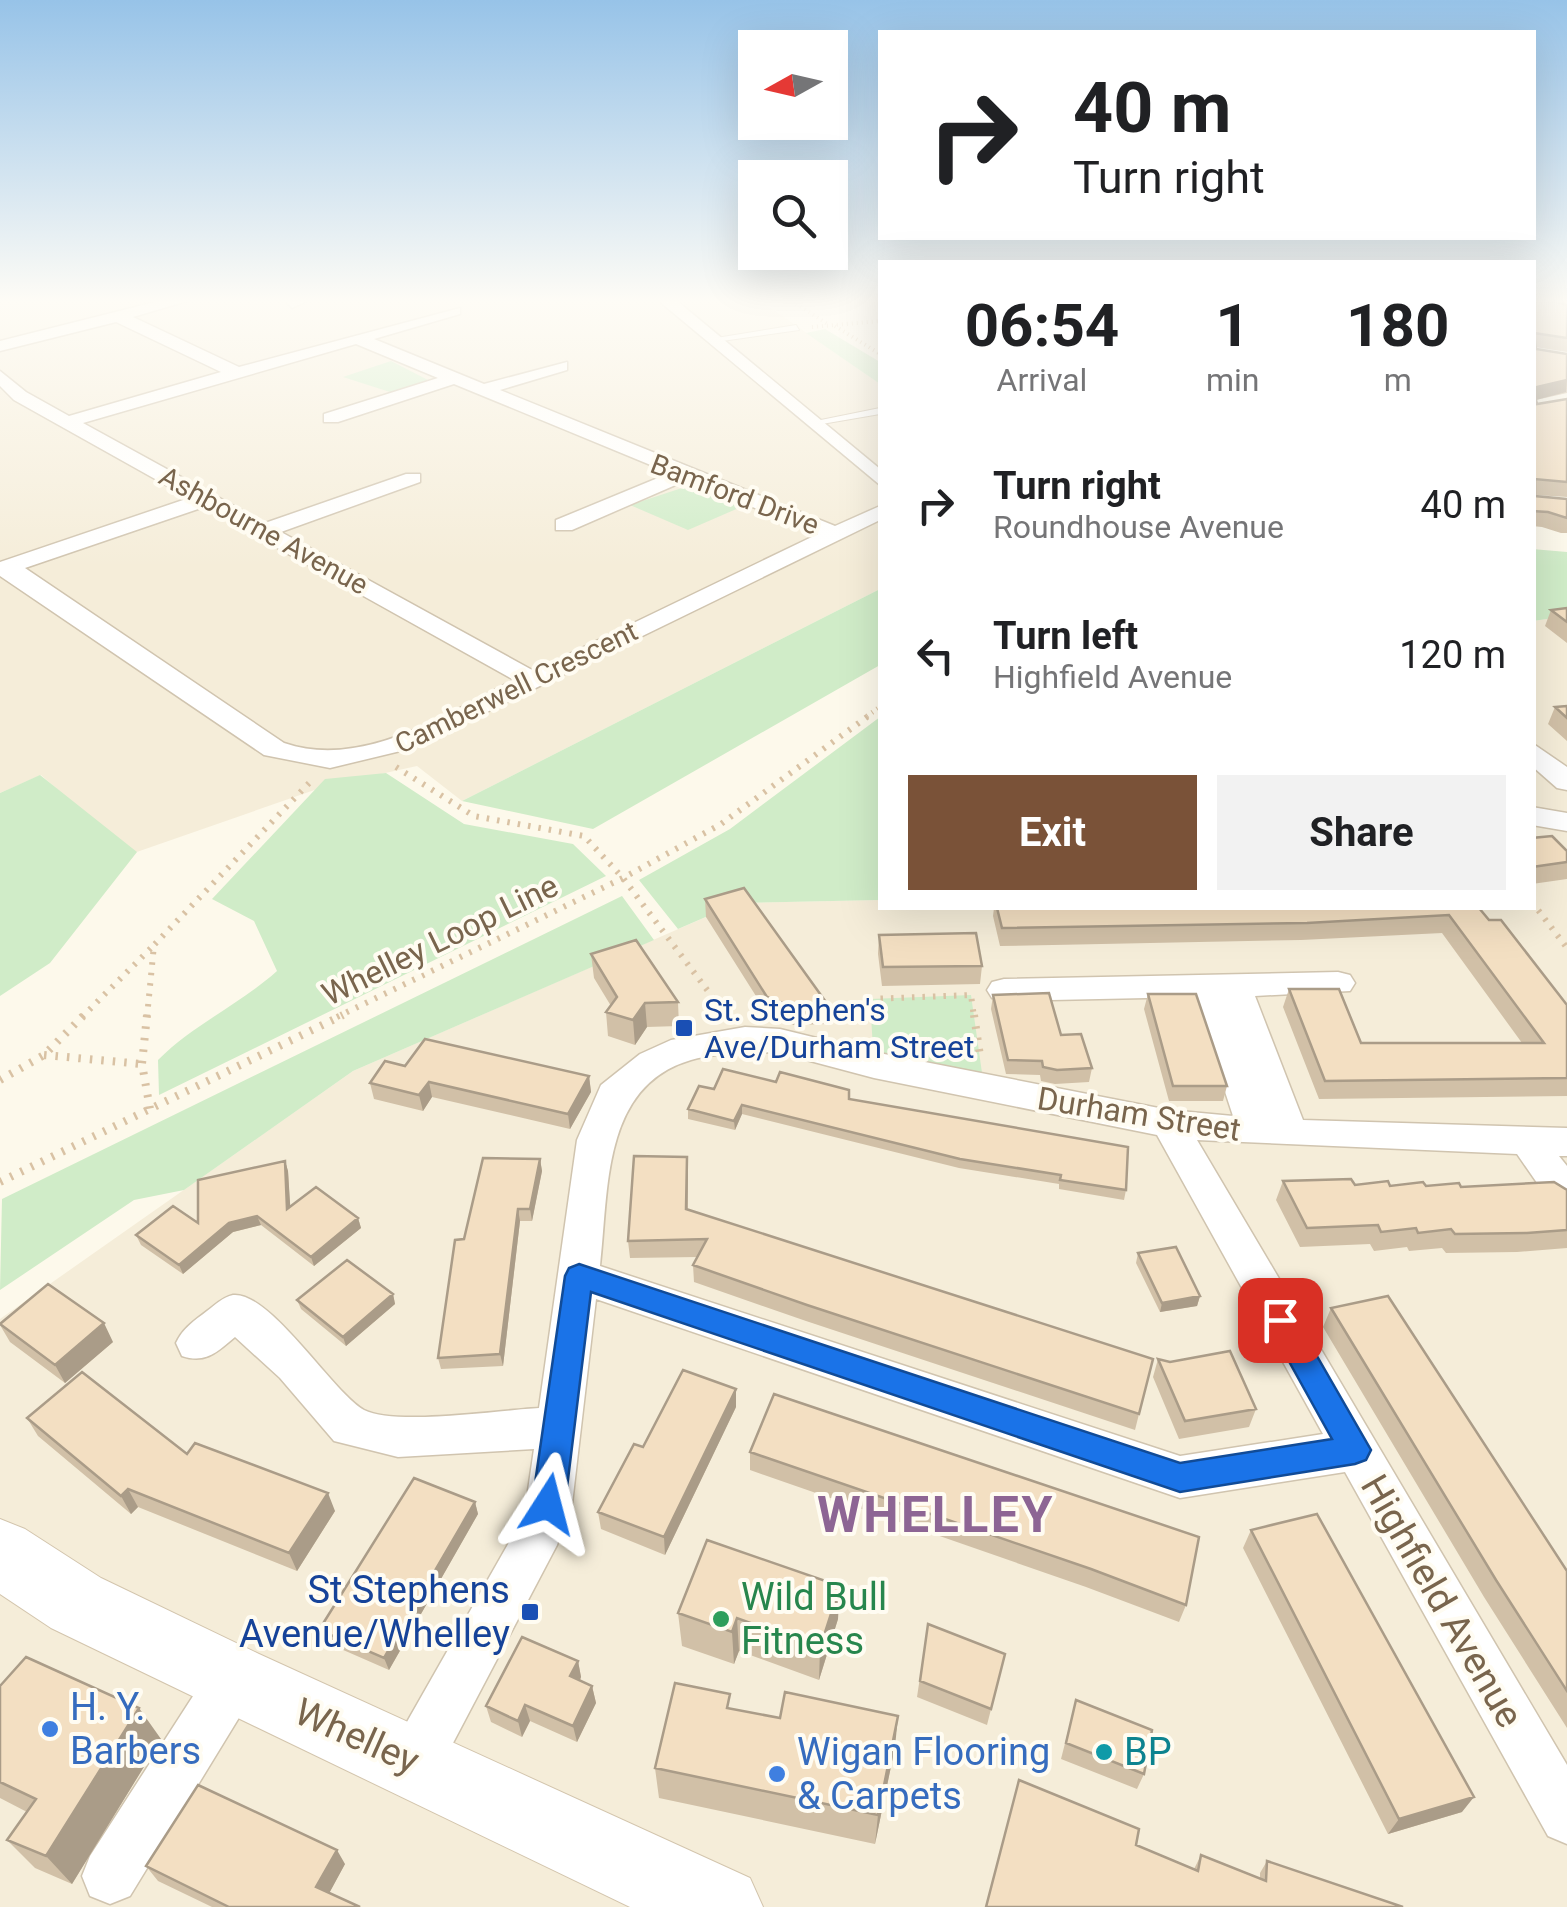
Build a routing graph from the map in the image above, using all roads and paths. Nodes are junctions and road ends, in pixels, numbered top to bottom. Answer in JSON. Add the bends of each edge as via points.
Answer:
{"nodes":[{"id":1,"x":177,"y":390,"type":"edge"},
{"id":2,"x":419,"y":390,"type":"edge"},
{"id":3,"x":482,"y":390,"type":"edge"},
{"id":4,"x":777,"y":390,"type":"edge"},
{"id":5,"x":10,"y":398,"type":"edge"},
{"id":6,"x":878,"y":411,"type":"edge"},
{"id":7,"x":331,"y":418,"type":"dead end"},
{"id":8,"x":71,"y":421,"type":"junction"},
{"id":9,"x":816,"y":422,"type":"junction"},
{"id":10,"x":682,"y":475,"type":"junction"},
{"id":11,"x":878,"y":477,"type":"edge"},
{"id":12,"x":414,"y":478,"type":"dead end"},
{"id":13,"x":207,"y":498,"type":"junction"},
{"id":14,"x":878,"y":513,"type":"edge"},
{"id":15,"x":564,"y":525,"type":"dead end"},
{"id":16,"x":265,"y":530,"type":"junction"},
{"id":17,"x":834,"y":533,"type":"junction"},
{"id":18,"x":4,"y":568,"type":"edge"},
{"id":19,"x":532,"y":680,"type":"junction"},
{"id":20,"x":878,"y":708,"type":"edge"},
{"id":21,"x":376,"y":754,"type":"junction"},
{"id":22,"x":1536,"y":755,"type":"edge"},
{"id":23,"x":330,"y":762,"type":"junction"},
{"id":24,"x":1567,"y":782,"type":"edge"},
{"id":25,"x":1536,"y":817,"type":"edge"},
{"id":26,"x":1567,"y":822,"type":"edge"},
{"id":27,"x":624,"y":878,"type":"junction"},
{"id":28,"x":1536,"y":907,"type":"edge"},
{"id":29,"x":154,"y":945,"type":"junction"},
{"id":30,"x":1567,"y":948,"type":"edge"},
{"id":31,"x":1338,"y":984,"type":"edge"},
{"id":32,"x":1221,"y":986,"type":"junction"},
{"id":33,"x":1004,"y":990,"type":"edge"},
{"id":34,"x":870,"y":999,"type":"dead end"},
{"id":35,"x":731,"y":1040,"type":"junction"},
{"id":36,"x":44,"y":1055,"type":"junction"},
{"id":37,"x":142,"y":1064,"type":"junction"},
{"id":38,"x":0,"y":1080,"type":"edge"},
{"id":39,"x":984,"y":1087,"type":"junction"},
{"id":40,"x":150,"y":1109,"type":"junction"},
{"id":41,"x":1169,"y":1124,"type":"junction"},
{"id":42,"x":1273,"y":1133,"type":"junction"},
{"id":43,"x":1548,"y":1143,"type":"edge"},
{"id":44,"x":0,"y":1182,"type":"edge"},
{"id":45,"x":1567,"y":1195,"type":"edge"},
{"id":46,"x":579,"y":1276,"type":"junction"},
{"id":47,"x":197,"y":1342,"type":"dead end"},
{"id":48,"x":560,"y":1428,"type":"junction"},
{"id":49,"x":1355,"y":1450,"type":"junction"},
{"id":50,"x":0,"y":1554,"type":"edge"},
{"id":51,"x":233,"y":1680,"type":"junction"},
{"id":52,"x":414,"y":1762,"type":"junction"},
{"id":53,"x":1567,"y":1817,"type":"edge"},
{"id":54,"x":110,"y":1876,"type":"dead end"},
{"id":55,"x":722,"y":1907,"type":"edge"}],
"edges":[{"from":1,"to":8,"type":"street"},
{"from":2,"to":7,"type":"street"},
{"from":3,"to":10,"type":"street","name":"Bamford Drive"},
{"from":4,"to":9,"type":"street"},
{"from":5,"to":8,"type":"street","name":"Ashbourne Avenue"},
{"from":6,"to":9,"type":"lane"},
{"from":8,"to":13,"type":"street","name":"Ashbourne Avenue"},
{"from":9,"to":11,"type":"street"},
{"from":10,"to":15,"type":"street"},
{"from":10,"to":17,"type":"street","name":"Bamford Drive"},
{"from":12,"to":16,"type":"street"},
{"from":13,"to":16,"type":"street","name":"Ashbourne Avenue"},
{"from":13,"to":18,"type":"street"},
{"from":14,"to":17,"type":"street","name":"Camberwell Crescent"},
{"from":16,"to":19,"type":"street","name":"Ashbourne Avenue"},
{"from":17,"to":19,"type":"street","name":"Camberwell Crescent"},
{"from":18,"to":23,"type":"street","name":"Camberwell Crescent","via":[[274,749]]},
{"from":19,"to":21,"type":"street","name":"Camberwell Crescent"},
{"from":20,"to":27,"type":"path","name":"Whelley Loop Line","via":[[721,824]]},
{"from":21,"to":23,"type":"street","name":"Camberwell Crescent"},
{"from":21,"to":27,"type":"path","via":[[474,816],[584,836]]},
{"from":22,"to":24,"type":"street"},
{"from":23,"to":29,"type":"path"},
{"from":25,"to":26,"type":"street"},
{"from":27,"to":35,"type":"path"},
{"from":27,"to":40,"type":"path","name":"Whelley Loop Line"},
{"from":28,"to":30,"type":"path"},
{"from":29,"to":36,"type":"path"},
{"from":29,"to":37,"type":"path"},
{"from":31,"to":32,"type":"street"},
{"from":32,"to":33,"type":"street"},
{"from":32,"to":42,"type":"street"},
{"from":34,"to":39,"type":"path","via":[[971,995]]},
{"from":35,"to":39,"type":"street","name":"Durham Street","via":[[780,1040]]},
{"from":35,"to":46,"type":"street","via":[[652,1062],[614,1094],[596,1140]]},
{"from":36,"to":37,"type":"path"},
{"from":36,"to":38,"type":"path"},
{"from":37,"to":40,"type":"path"},
{"from":39,"to":41,"type":"street","name":"Durham Street"},
{"from":40,"to":44,"type":"path","name":"Whelley Loop Line"},
{"from":41,"to":42,"type":"street","name":"Durham Street"},
{"from":41,"to":49,"type":"street","name":"Highfield Avenue"},
{"from":42,"to":43,"type":"street","name":"Durham Street"},
{"from":43,"to":45,"type":"street"},
{"from":46,"to":48,"type":"street"},
{"from":46,"to":49,"type":"street","via":[[1180,1478]]},
{"from":47,"to":48,"type":"street","via":[[247,1301],[350,1428],[398,1437]]},
{"from":48,"to":52,"type":"street","via":[[548,1504],[533,1545]]},
{"from":49,"to":53,"type":"street","name":"Highfield Avenue"},
{"from":50,"to":51,"type":"main road","name":"Whelley","via":[[76,1603]]},
{"from":51,"to":52,"type":"main road","name":"Whelley"},
{"from":51,"to":54,"type":"street"},
{"from":52,"to":55,"type":"main road","name":"Whelley"}]}
